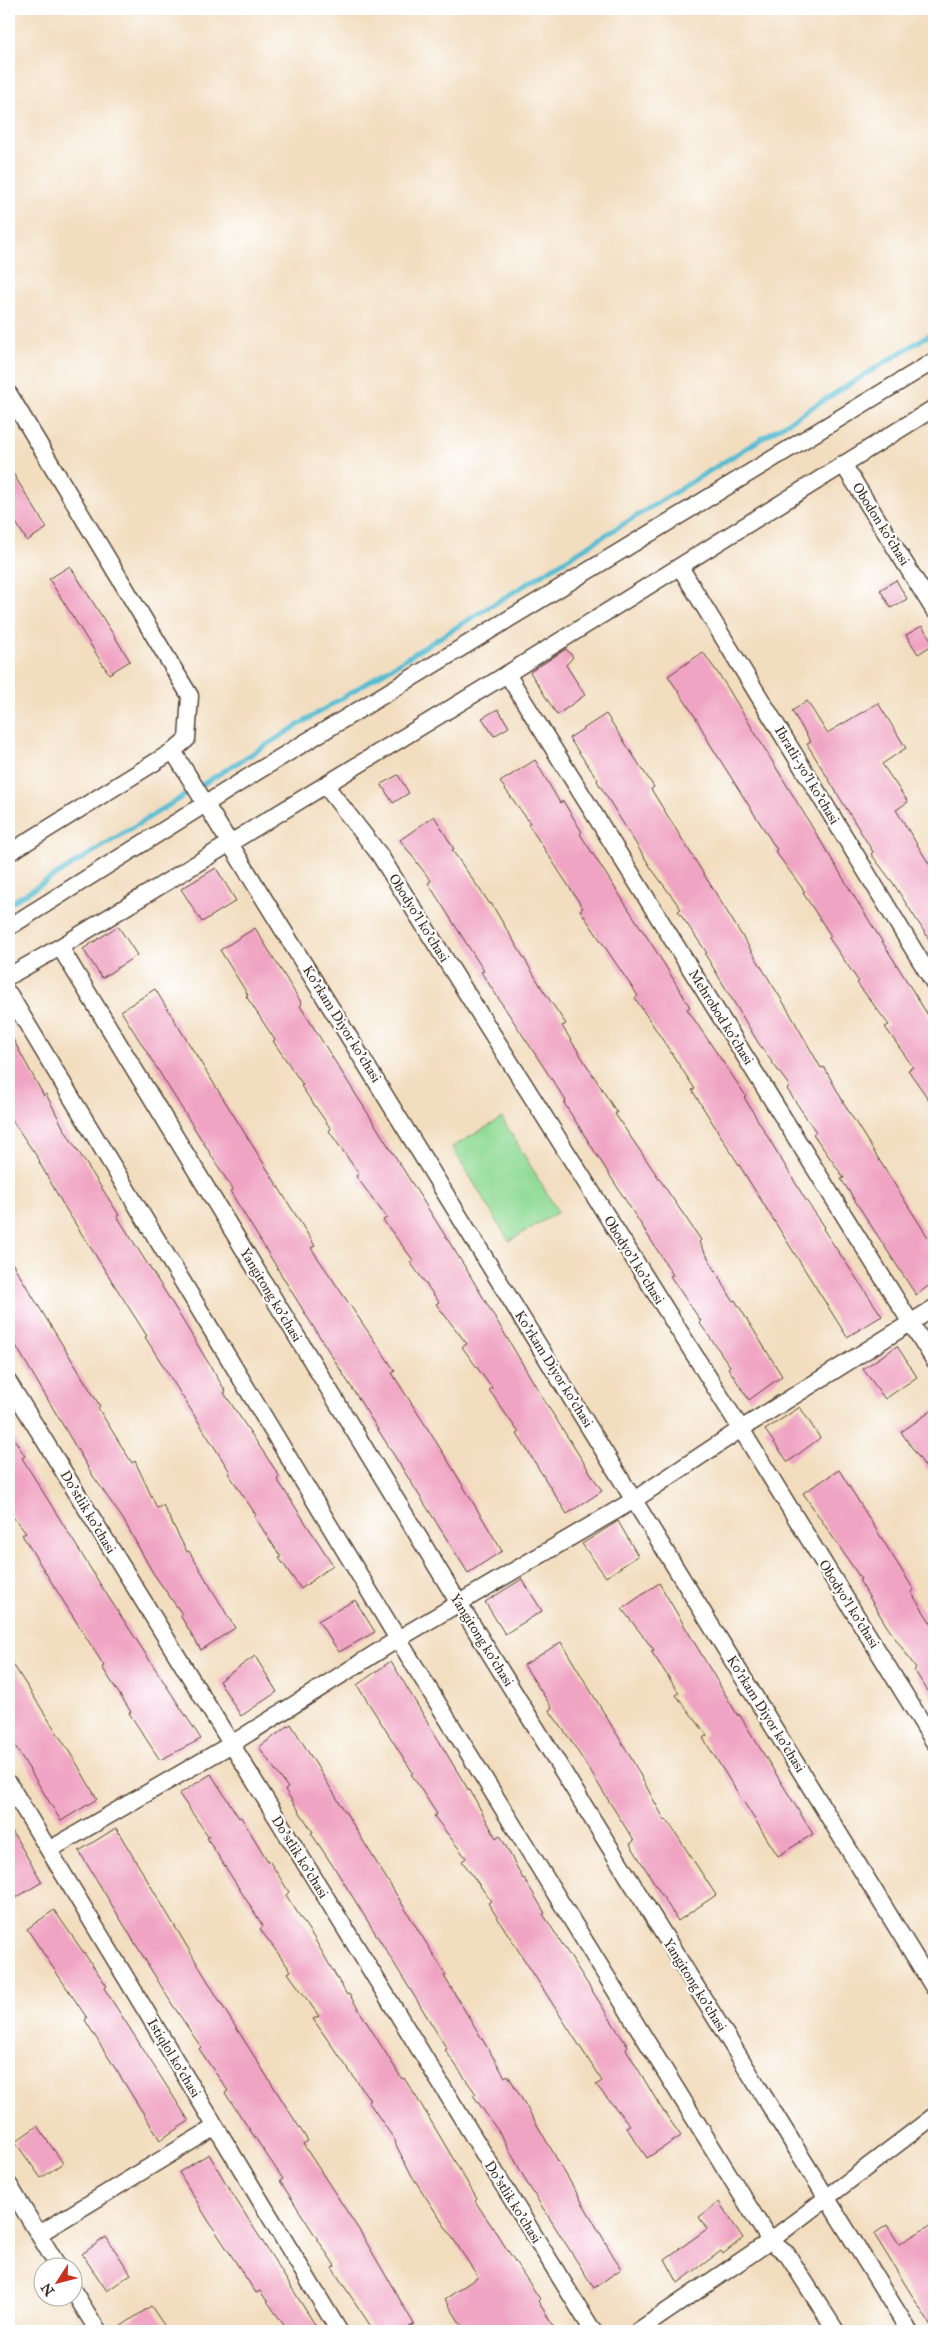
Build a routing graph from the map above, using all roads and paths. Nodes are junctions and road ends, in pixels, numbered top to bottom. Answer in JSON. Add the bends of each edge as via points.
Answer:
{"nodes":[{"id":1,"x":934,"y":361,"type":"edge"},
{"id":2,"x":9,"y":394,"type":"edge"},
{"id":3,"x":934,"y":408,"type":"edge"},
{"id":4,"x":843,"y":464,"type":"junction"},
{"id":5,"x":680,"y":566,"type":"junction"},
{"id":6,"x":934,"y":610,"type":"edge"},
{"id":7,"x":507,"y":674,"type":"junction"},
{"id":8,"x":173,"y":751,"type":"junction"},
{"id":9,"x":325,"y":785,"type":"junction"},
{"id":10,"x":206,"y":804,"type":"junction"},
{"id":11,"x":230,"y":842,"type":"junction"},
{"id":12,"x":9,"y":853,"type":"edge"},
{"id":13,"x":9,"y":927,"type":"edge"},
{"id":14,"x":60,"y":947,"type":"junction"},
{"id":15,"x":9,"y":976,"type":"edge"},
{"id":16,"x":934,"y":983,"type":"edge"},
{"id":17,"x":9,"y":994,"type":"edge"},
{"id":18,"x":934,"y":1308,"type":"edge"},
{"id":19,"x":911,"y":1322,"type":"junction"},
{"id":20,"x":934,"y":1360,"type":"edge"},
{"id":21,"x":9,"y":1382,"type":"edge"},
{"id":22,"x":741,"y":1429,"type":"junction"},
{"id":23,"x":634,"y":1500,"type":"junction"},
{"id":24,"x":460,"y":1605,"type":"junction"},
{"id":25,"x":398,"y":1639,"type":"junction"},
{"id":26,"x":934,"y":1742,"type":"edge"},
{"id":27,"x":230,"y":1745,"type":"junction"},
{"id":28,"x":9,"y":1784,"type":"edge"},
{"id":29,"x":50,"y":1850,"type":"junction"},
{"id":30,"x":934,"y":1988,"type":"edge"},
{"id":31,"x":934,"y":2116,"type":"edge"},
{"id":32,"x":215,"y":2126,"type":"junction"},
{"id":33,"x":9,"y":2185,"type":"edge"},
{"id":34,"x":827,"y":2198,"type":"junction"},
{"id":35,"x":39,"y":2234,"type":"junction"},
{"id":36,"x":770,"y":2241,"type":"junction"},
{"id":37,"x":53,"y":2258,"type":"edge"},
{"id":38,"x":82,"y":2305,"type":"edge"},
{"id":39,"x":98,"y":2331,"type":"edge"},
{"id":40,"x":339,"y":2331,"type":"edge"},
{"id":41,"x":593,"y":2331,"type":"edge"},
{"id":42,"x":638,"y":2331,"type":"edge"},
{"id":43,"x":836,"y":2331,"type":"edge"},
{"id":44,"x":909,"y":2331,"type":"edge"}],
"edges":[{"from":1,"to":10,"type":"street"},
{"from":2,"to":8,"type":"street","via":[[190,696],[187,740]]},
{"from":3,"to":4,"type":"street"},
{"from":4,"to":5,"type":"street"},
{"from":4,"to":6,"type":"street","name":"Obodon ko'chasi"},
{"from":5,"to":7,"type":"street"},
{"from":5,"to":16,"type":"street","name":"Ibratli-yo'l ko'chasi"},
{"from":7,"to":9,"type":"street"},
{"from":7,"to":19,"type":"street","name":"Mehrobod ko'chasi"},
{"from":8,"to":10,"type":"street","name":"Ko'rkam Diyor ko'chasi"},
{"from":8,"to":12,"type":"street"},
{"from":9,"to":11,"type":"street"},
{"from":9,"to":22,"type":"street","name":"Obodyo'l ko'chasi","via":[[379,854]]},
{"from":10,"to":11,"type":"street","name":"Ko'rkam Diyor ko'chasi"},
{"from":10,"to":13,"type":"street"},
{"from":11,"to":14,"type":"street"},
{"from":11,"to":23,"type":"street","name":"Ko'rkam Diyor ko'chasi"},
{"from":14,"to":15,"type":"street"},
{"from":14,"to":24,"type":"street","name":"Yangitong ko'chasi"},
{"from":17,"to":25,"type":"street"},
{"from":18,"to":19,"type":"street"},
{"from":19,"to":20,"type":"street","name":"Mehrobod ko'chasi"},
{"from":19,"to":22,"type":"street"},
{"from":21,"to":27,"type":"street","name":"Do'stlik ko'chasi"},
{"from":22,"to":23,"type":"street"},
{"from":22,"to":26,"type":"street","name":"Obodyo'l ko'chasi"},
{"from":23,"to":24,"type":"street"},
{"from":23,"to":30,"type":"street","name":"Ko'rkam Diyor ko'chasi"},
{"from":24,"to":25,"type":"street"},
{"from":24,"to":34,"type":"street","name":"Yangitong ko'chasi"},
{"from":25,"to":27,"type":"street"},
{"from":25,"to":36,"type":"street"},
{"from":27,"to":29,"type":"street"},
{"from":27,"to":41,"type":"street","name":"Do'stlik ko'chasi"},
{"from":28,"to":29,"type":"street","name":"Istiqlol ko'chasi"},
{"from":29,"to":32,"type":"street","name":"Istiqlol ko'chasi"},
{"from":31,"to":34,"type":"street"},
{"from":32,"to":35,"type":"street"},
{"from":32,"to":40,"type":"street","name":"Istiqlol ko'chasi"},
{"from":33,"to":35,"type":"street"},
{"from":34,"to":36,"type":"street"},
{"from":34,"to":44,"type":"street","name":"Yangitong ko'chasi"},
{"from":35,"to":37,"type":"street"},
{"from":36,"to":42,"type":"street"},
{"from":36,"to":43,"type":"street","via":[[787,2254]]},
{"from":38,"to":39,"type":"street"}]}
